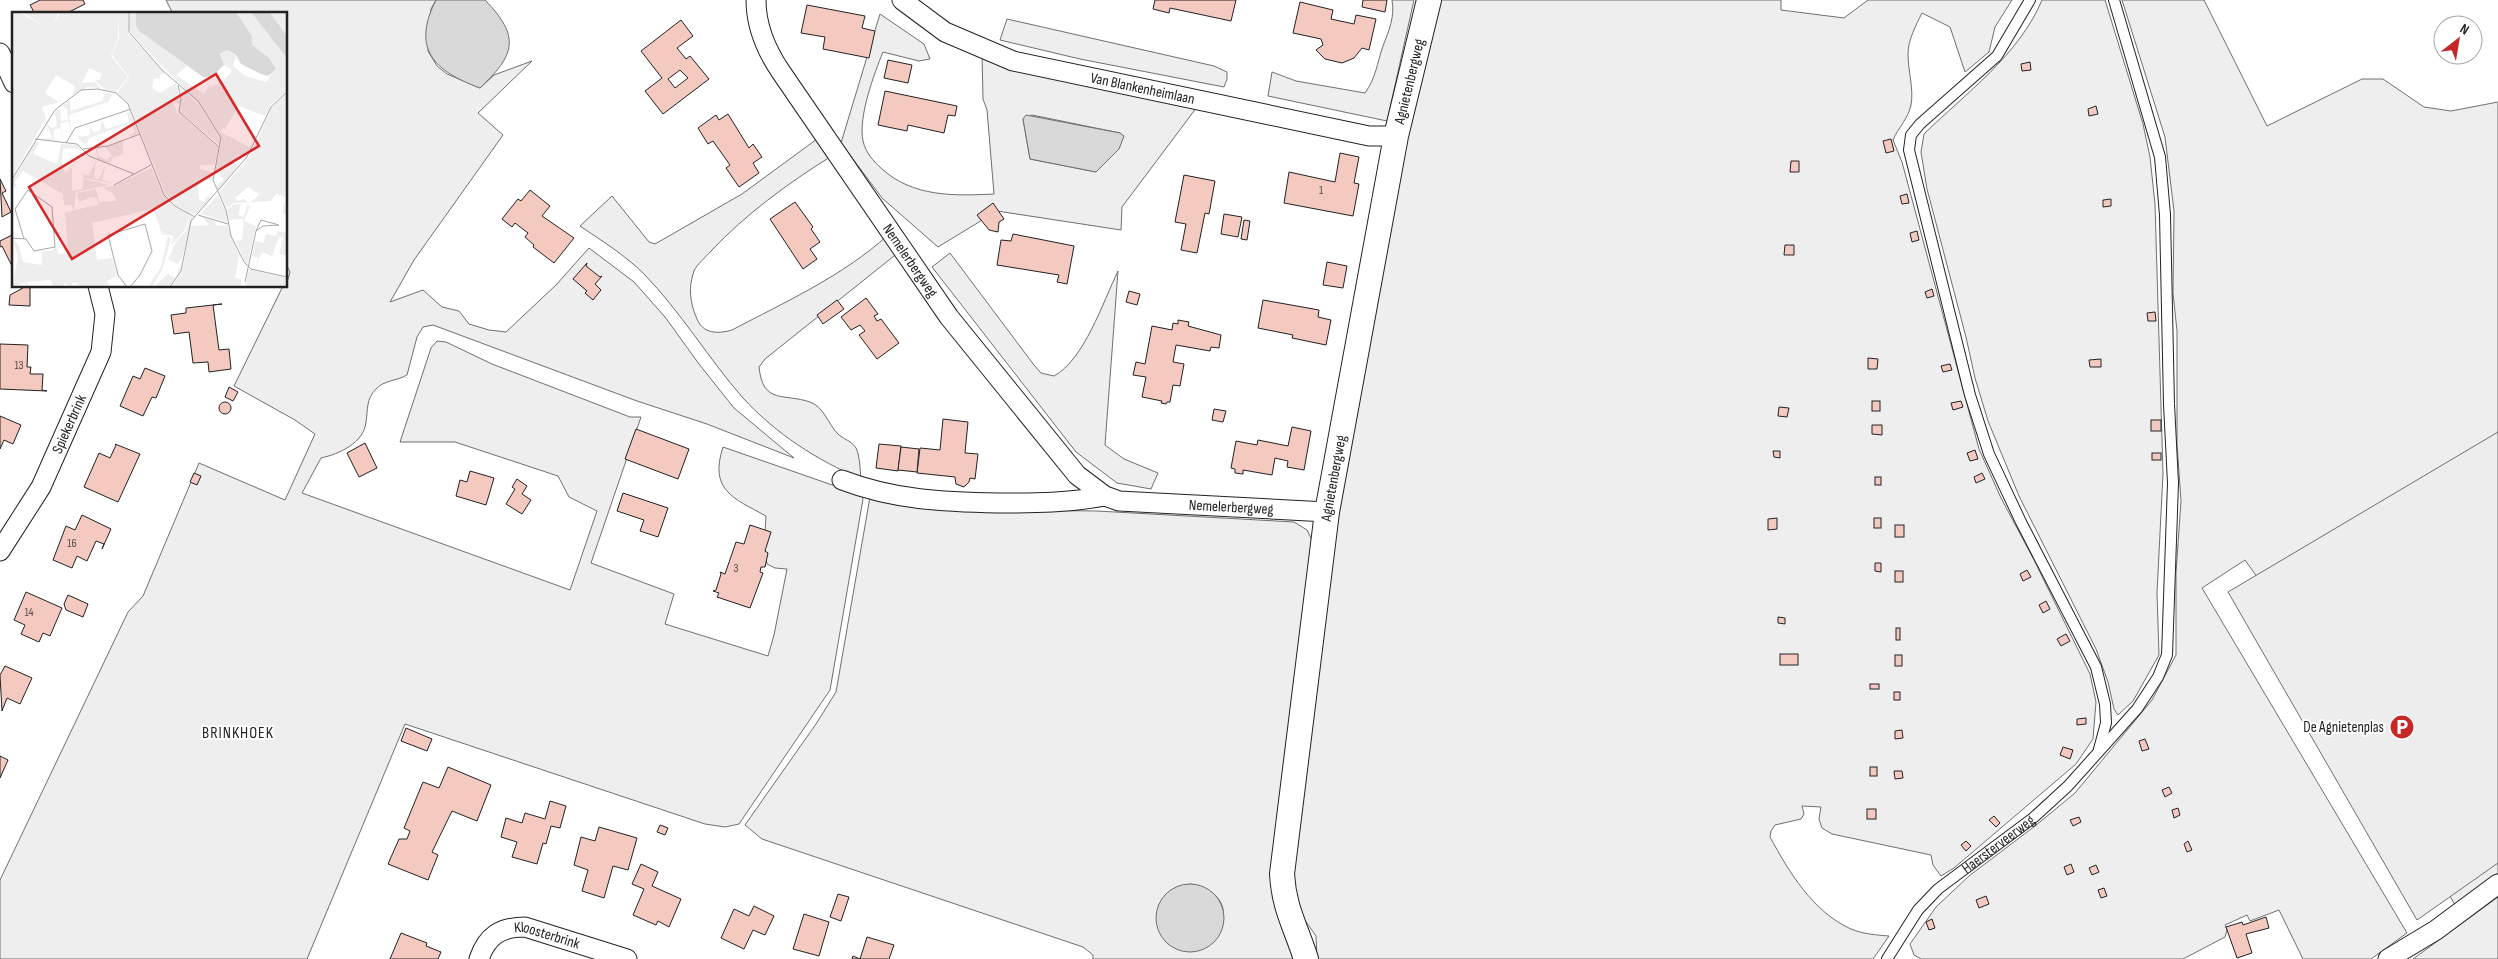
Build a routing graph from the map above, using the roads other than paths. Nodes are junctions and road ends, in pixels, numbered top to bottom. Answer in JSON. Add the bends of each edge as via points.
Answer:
{"nodes":[{"id":1,"x":756,"y":0,"type":"edge"},
{"id":2,"x":902,"y":0,"type":"edge"},
{"id":3,"x":1429,"y":0,"type":"edge"},
{"id":4,"x":2030,"y":0,"type":"edge"},
{"id":5,"x":2114,"y":0,"type":"edge"},
{"id":6,"x":0,"y":52,"type":"edge"},
{"id":7,"x":12,"y":79,"type":"edge"},
{"id":8,"x":1396,"y":136,"type":"junction"},
{"id":9,"x":98,"y":288,"type":"edge"},
{"id":10,"x":842,"y":480,"type":"dead end"},
{"id":11,"x":1105,"y":496,"type":"junction"},
{"id":12,"x":1327,"y":512,"type":"junction"},
{"id":13,"x":0,"y":551,"type":"edge"},
{"id":14,"x":2099,"y":750,"type":"junction"},
{"id":15,"x":2498,"y":884,"type":"edge"},
{"id":16,"x":479,"y":959,"type":"edge"},
{"id":17,"x":627,"y":959,"type":"edge"},
{"id":18,"x":1306,"y":959,"type":"edge"},
{"id":19,"x":1887,"y":959,"type":"edge"},
{"id":20,"x":2388,"y":959,"type":"edge"}],
"edges":[{"from":1,"to":11,"type":"street","name":"Nemelerbergweg","via":[[758,23],[770,56],[949,317],[1077,475]]},
{"from":2,"to":8,"type":"street","name":"Van Blankenheimlaan","via":[[945,32],[1013,61],[1369,136]]},
{"from":3,"to":8,"type":"street","name":"Agnietenbergweg"},
{"from":4,"to":14,"type":"lane","via":[[1997,56],[1920,124],[1911,135],[1909,150],[1970,395],[1989,454],[2020,522],[2096,667],[2106,704],[2106,722]]},
{"from":5,"to":14,"type":"lane","name":"Haersterveerweg","via":[[2160,157],[2165,215],[2173,483],[2167,655],[2158,677],[2137,709]]},
{"from":6,"to":7,"type":"street"},
{"from":8,"to":12,"type":"street","name":"Agnietenbergweg"},
{"from":9,"to":13,"type":"street","name":"Spiekerbrink","via":[[104,314],[104,336],[98,360],[41,487]]},
{"from":10,"to":11,"type":"street","name":"Nemelerbergweg","via":[[887,495],[943,502],[1070,503]]},
{"from":11,"to":12,"type":"street","name":"Nemelerbergweg","via":[[1138,503]]},
{"from":12,"to":18,"type":"street","name":"Agnietenbergweg","via":[[1282,874],[1289,917]]},
{"from":14,"to":19,"type":"lane","name":"Haersterveerweg","via":[[2068,786],[2033,818],[1938,889],[1918,910]]},
{"from":15,"to":20,"type":"street","via":[[2436,930]]},
{"from":16,"to":17,"type":"street","name":"Kloosterbrink","via":[[489,939],[499,930],[512,927],[524,927]]}]}
